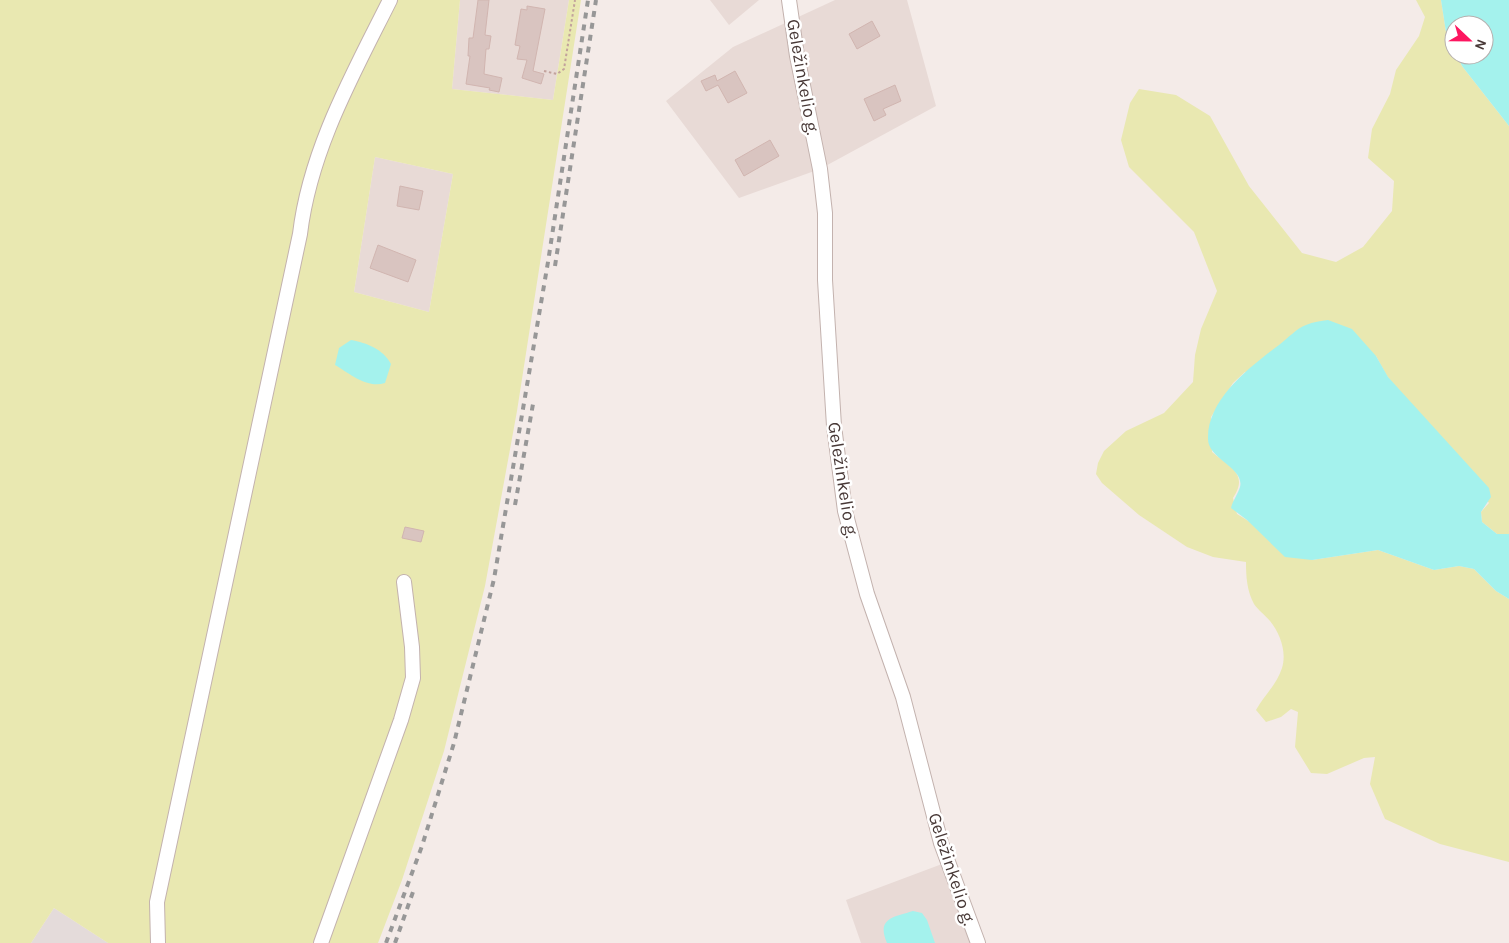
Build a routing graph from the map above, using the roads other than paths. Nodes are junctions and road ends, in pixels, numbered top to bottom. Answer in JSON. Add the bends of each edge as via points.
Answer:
{"nodes":[{"id":1,"x":390,"y":0,"type":"edge"},
{"id":2,"x":789,"y":0,"type":"edge"},
{"id":3,"x":404,"y":582,"type":"dead end"},
{"id":4,"x":158,"y":943,"type":"edge"},
{"id":5,"x":321,"y":943,"type":"edge"},
{"id":6,"x":978,"y":943,"type":"edge"}],
"edges":[{"from":1,"to":4,"type":"street","via":[[330,124],[303,206],[300,234],[156,902]]},
{"from":2,"to":6,"type":"street","name":"Geležinkelio g.","via":[[825,213],[825,280],[834,426],[845,511],[868,594],[903,697],[941,843]]},
{"from":3,"to":5,"type":"street","via":[[413,678],[402,720]]}]}
